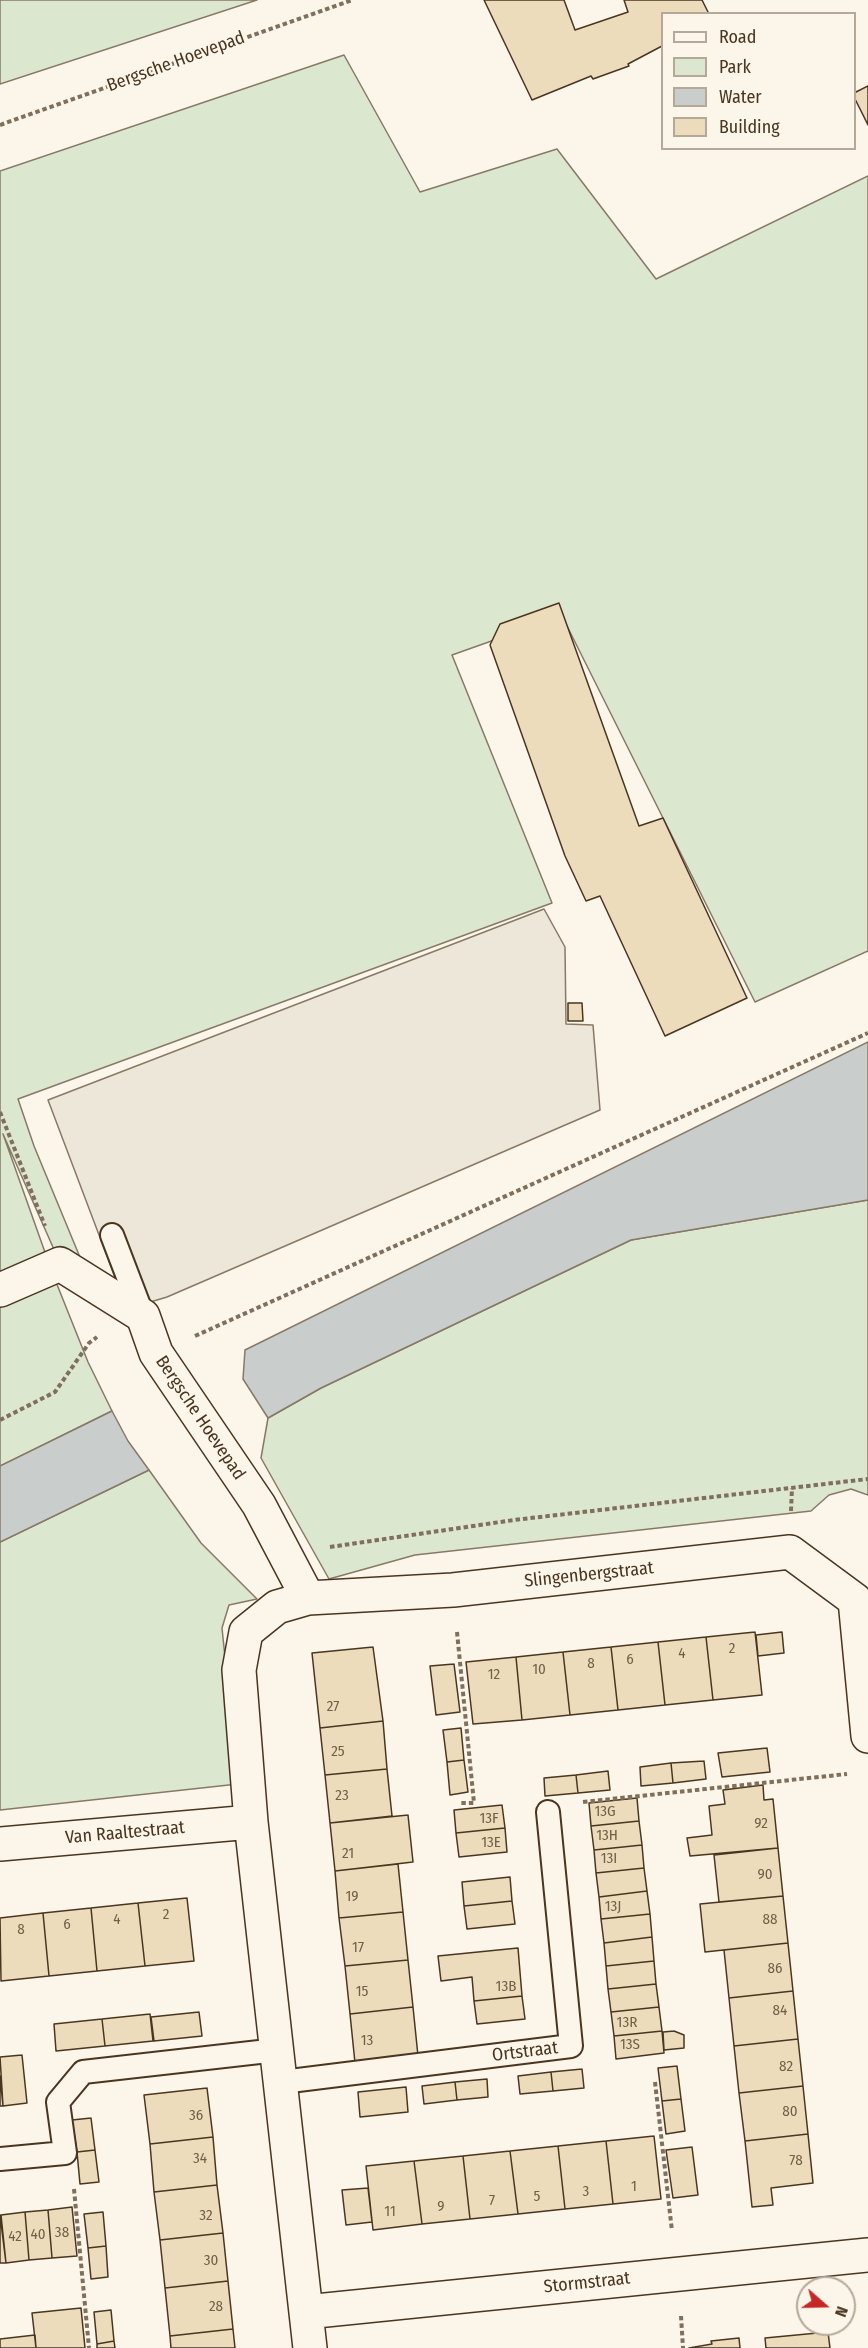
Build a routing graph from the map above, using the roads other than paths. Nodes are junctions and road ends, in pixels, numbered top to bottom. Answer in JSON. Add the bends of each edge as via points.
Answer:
{"nodes":[{"id":1,"x":112,"y":1235,"type":"dead end"},
{"id":2,"x":0,"y":1290,"type":"edge"},
{"id":3,"x":143,"y":1316,"type":"junction"},
{"id":4,"x":308,"y":1598,"type":"junction"},
{"id":5,"x":868,"y":1736,"type":"edge"},
{"id":6,"x":548,"y":1812,"type":"road end"},
{"id":7,"x":251,"y":1822,"type":"junction"},
{"id":8,"x":0,"y":1844,"type":"edge"},
{"id":9,"x":277,"y":2050,"type":"junction"},
{"id":10,"x":282,"y":2082,"type":"junction"},
{"id":11,"x":0,"y":2159,"type":"edge"},
{"id":12,"x":868,"y":2254,"type":"edge"},
{"id":13,"x":306,"y":2312,"type":"junction"},
{"id":14,"x":310,"y":2348,"type":"edge"}],
"edges":[{"from":1,"to":3,"type":"lane"},
{"from":2,"to":3,"type":"street","via":[[60,1264]]},
{"from":3,"to":4,"type":"street","name":"Bergsche Hoevepad","via":[[156,1353],[259,1505]]},
{"from":4,"to":5,"type":"street","name":"Slingenbergstraat","via":[[453,1590],[790,1552],[855,1600]]},
{"from":4,"to":7,"type":"street","via":[[278,1608],[246,1632],[239,1670]]},
{"from":6,"to":10,"type":"lane","name":"Ortstraat","via":[[571,2046]]},
{"from":7,"to":8,"type":"street","name":"Van Raaltestraat"},
{"from":7,"to":9,"type":"street"},
{"from":9,"to":10,"type":"street"},
{"from":9,"to":11,"type":"lane","via":[[82,2072],[58,2102],[65,2153]]},
{"from":10,"to":13,"type":"street"},
{"from":12,"to":13,"type":"street","name":"Stormstraat"},
{"from":13,"to":14,"type":"street"}]}
